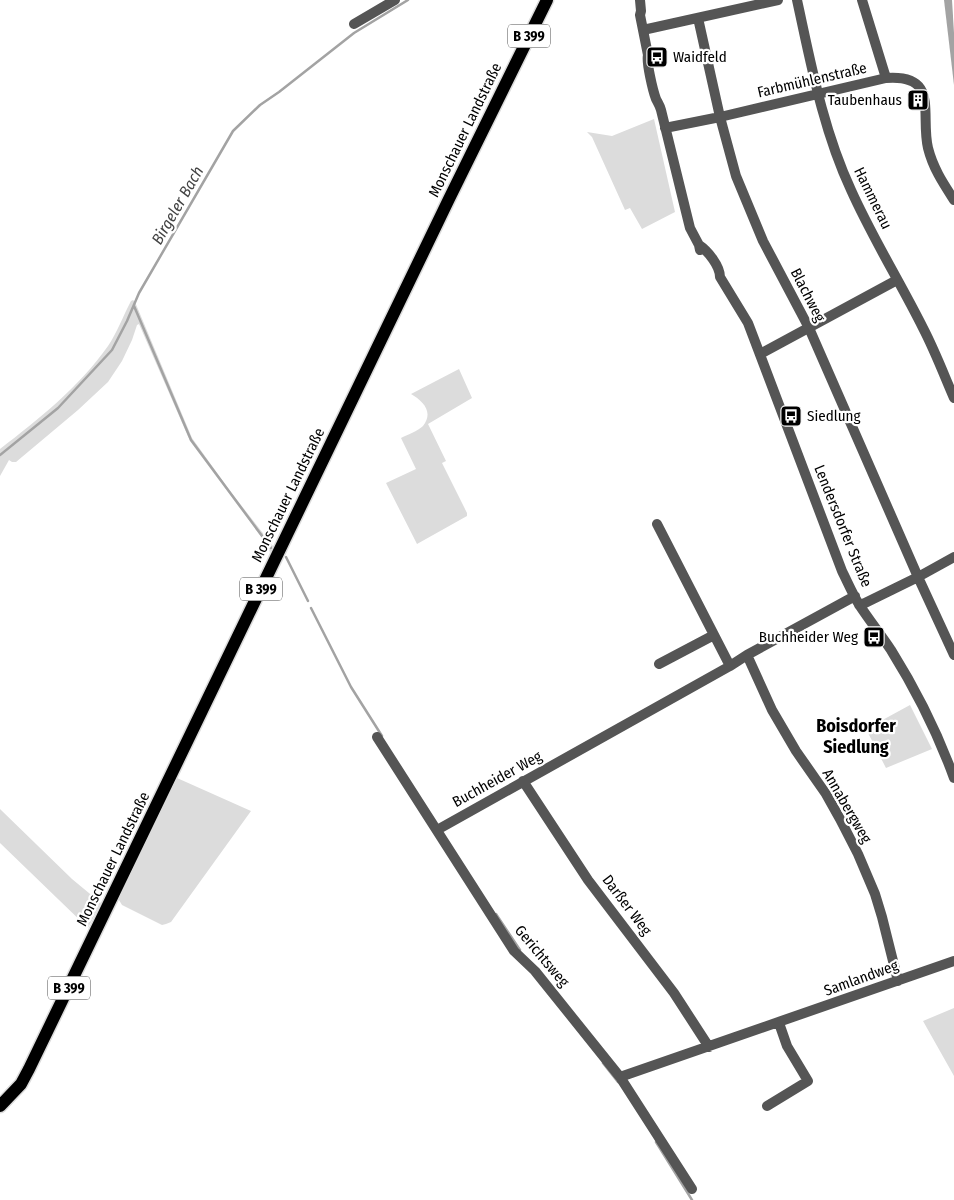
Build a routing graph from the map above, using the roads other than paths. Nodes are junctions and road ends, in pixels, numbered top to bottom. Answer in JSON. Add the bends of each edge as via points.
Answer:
{"nodes":[{"id":1,"x":395,"y":0,"type":"edge"},
{"id":2,"x":547,"y":0,"type":"edge"},
{"id":3,"x":633,"y":0,"type":"edge"},
{"id":4,"x":640,"y":0,"type":"edge"},
{"id":5,"x":778,"y":0,"type":"edge"},
{"id":6,"x":797,"y":0,"type":"edge"},
{"id":7,"x":862,"y":0,"type":"edge"},
{"id":8,"x":737,"y":4,"type":"edge"},
{"id":9,"x":640,"y":15,"type":"junction"},
{"id":10,"x":698,"y":18,"type":"junction"},
{"id":11,"x":354,"y":24,"type":"dead end"},
{"id":12,"x":643,"y":30,"type":"junction"},
{"id":13,"x":886,"y":78,"type":"junction"},
{"id":14,"x":818,"y":94,"type":"junction"},
{"id":15,"x":720,"y":117,"type":"junction"},
{"id":16,"x":665,"y":128,"type":"junction"},
{"id":17,"x":954,"y":200,"type":"edge"},
{"id":18,"x":897,"y":280,"type":"junction"},
{"id":19,"x":809,"y":328,"type":"junction"},
{"id":20,"x":760,"y":354,"type":"junction"},
{"id":21,"x":954,"y":398,"type":"edge"},
{"id":22,"x":657,"y":524,"type":"dead end"},
{"id":23,"x":954,"y":557,"type":"edge"},
{"id":24,"x":918,"y":577,"type":"junction"},
{"id":25,"x":857,"y":600,"type":"junction"},
{"id":26,"x":714,"y":635,"type":"junction"},
{"id":27,"x":953,"y":651,"type":"edge"},
{"id":28,"x":748,"y":655,"type":"junction"},
{"id":29,"x":659,"y":664,"type":"dead end"},
{"id":30,"x":730,"y":666,"type":"junction"},
{"id":31,"x":377,"y":736,"type":"dead end"},
{"id":32,"x":950,"y":758,"type":"edge"},
{"id":33,"x":954,"y":778,"type":"edge"},
{"id":34,"x":523,"y":781,"type":"junction"},
{"id":35,"x":437,"y":830,"type":"junction"},
{"id":36,"x":954,"y":961,"type":"edge"},
{"id":37,"x":898,"y":981,"type":"junction"},
{"id":38,"x":779,"y":1023,"type":"junction"},
{"id":39,"x":709,"y":1047,"type":"junction"},
{"id":40,"x":620,"y":1077,"type":"junction"},
{"id":41,"x":0,"y":1106,"type":"edge"},
{"id":42,"x":767,"y":1106,"type":"dead end"},
{"id":43,"x":692,"y":1189,"type":"dead end"}],
"edges":[{"from":1,"to":11,"type":"street"},
{"from":2,"to":41,"type":"main road","name":"Monschauer Landstraße","number":"B 399","via":[[30,1069]]},
{"from":3,"to":9,"type":"street","name":"Lendersdorfer Straße"},
{"from":4,"to":9,"type":"street","name":"Lendersdorfer Straße"},
{"from":5,"to":8,"type":"street"},
{"from":6,"to":14,"type":"street","name":"Hammerau"},
{"from":7,"to":13,"type":"street","name":"Farbmühlenstraße"},
{"from":8,"to":10,"type":"street"},
{"from":9,"to":12,"type":"street","name":"Lendersdorfer Straße"},
{"from":10,"to":12,"type":"street"},
{"from":10,"to":15,"type":"street","name":"Blachweg"},
{"from":12,"to":16,"type":"street","name":"Lendersdorfer Straße","via":[[650,76]]},
{"from":13,"to":14,"type":"street","name":"Farbmühlenstraße"},
{"from":13,"to":17,"type":"street","via":[[912,81],[923,93],[931,160]]},
{"from":14,"to":15,"type":"street","name":"Farbmühlenstraße"},
{"from":14,"to":18,"type":"street","name":"Hammerau","via":[[828,133],[850,190]]},
{"from":15,"to":16,"type":"street","name":"Farbmühlenstraße"},
{"from":15,"to":19,"type":"street","name":"Blachweg","via":[[736,176],[763,240]]},
{"from":16,"to":20,"type":"street","name":"Lendersdorfer Straße","via":[[690,228],[720,271],[720,277],[748,323]]},
{"from":18,"to":19,"type":"street"},
{"from":18,"to":21,"type":"street","name":"Hammerau","via":[[924,328]]},
{"from":19,"to":20,"type":"street"},
{"from":19,"to":24,"type":"street","name":"Blachweg"},
{"from":20,"to":25,"type":"street","name":"Lendersdorfer Straße","via":[[842,571]]},
{"from":22,"to":26,"type":"street"},
{"from":23,"to":24,"type":"street","name":"Buchheider Weg"},
{"from":24,"to":25,"type":"street","name":"Buchheider Weg","via":[[865,603]]},
{"from":24,"to":27,"type":"street","name":"Blachweg"},
{"from":25,"to":28,"type":"street","name":"Buchheider Weg"},
{"from":25,"to":32,"type":"street","name":"Lendersdorfer Straße","via":[[891,651]]},
{"from":26,"to":29,"type":"street"},
{"from":26,"to":30,"type":"street"},
{"from":28,"to":30,"type":"street","name":"Buchheider Weg"},
{"from":28,"to":37,"type":"street","name":"Annabergweg","via":[[772,710],[826,794],[858,854],[875,894]]},
{"from":30,"to":34,"type":"street","name":"Buchheider Weg"},
{"from":31,"to":35,"type":"street","name":"Gerichtsweg"},
{"from":32,"to":33,"type":"street","name":"Lendersdorfer Straße"},
{"from":34,"to":35,"type":"street","name":"Buchheider Weg"},
{"from":34,"to":39,"type":"street","name":"Darßer Weg","via":[[588,880],[668,985]]},
{"from":35,"to":40,"type":"street","name":"Gerichtsweg","via":[[514,951],[535,971]]},
{"from":36,"to":37,"type":"street","name":"Samlandweg"},
{"from":37,"to":38,"type":"street","name":"Samlandweg"},
{"from":38,"to":39,"type":"street","name":"Samlandweg"},
{"from":38,"to":42,"type":"street","via":[[787,1046],[808,1081]]},
{"from":39,"to":40,"type":"street","name":"Samlandweg"},
{"from":40,"to":43,"type":"street","name":"Gerichtsweg"}]}
